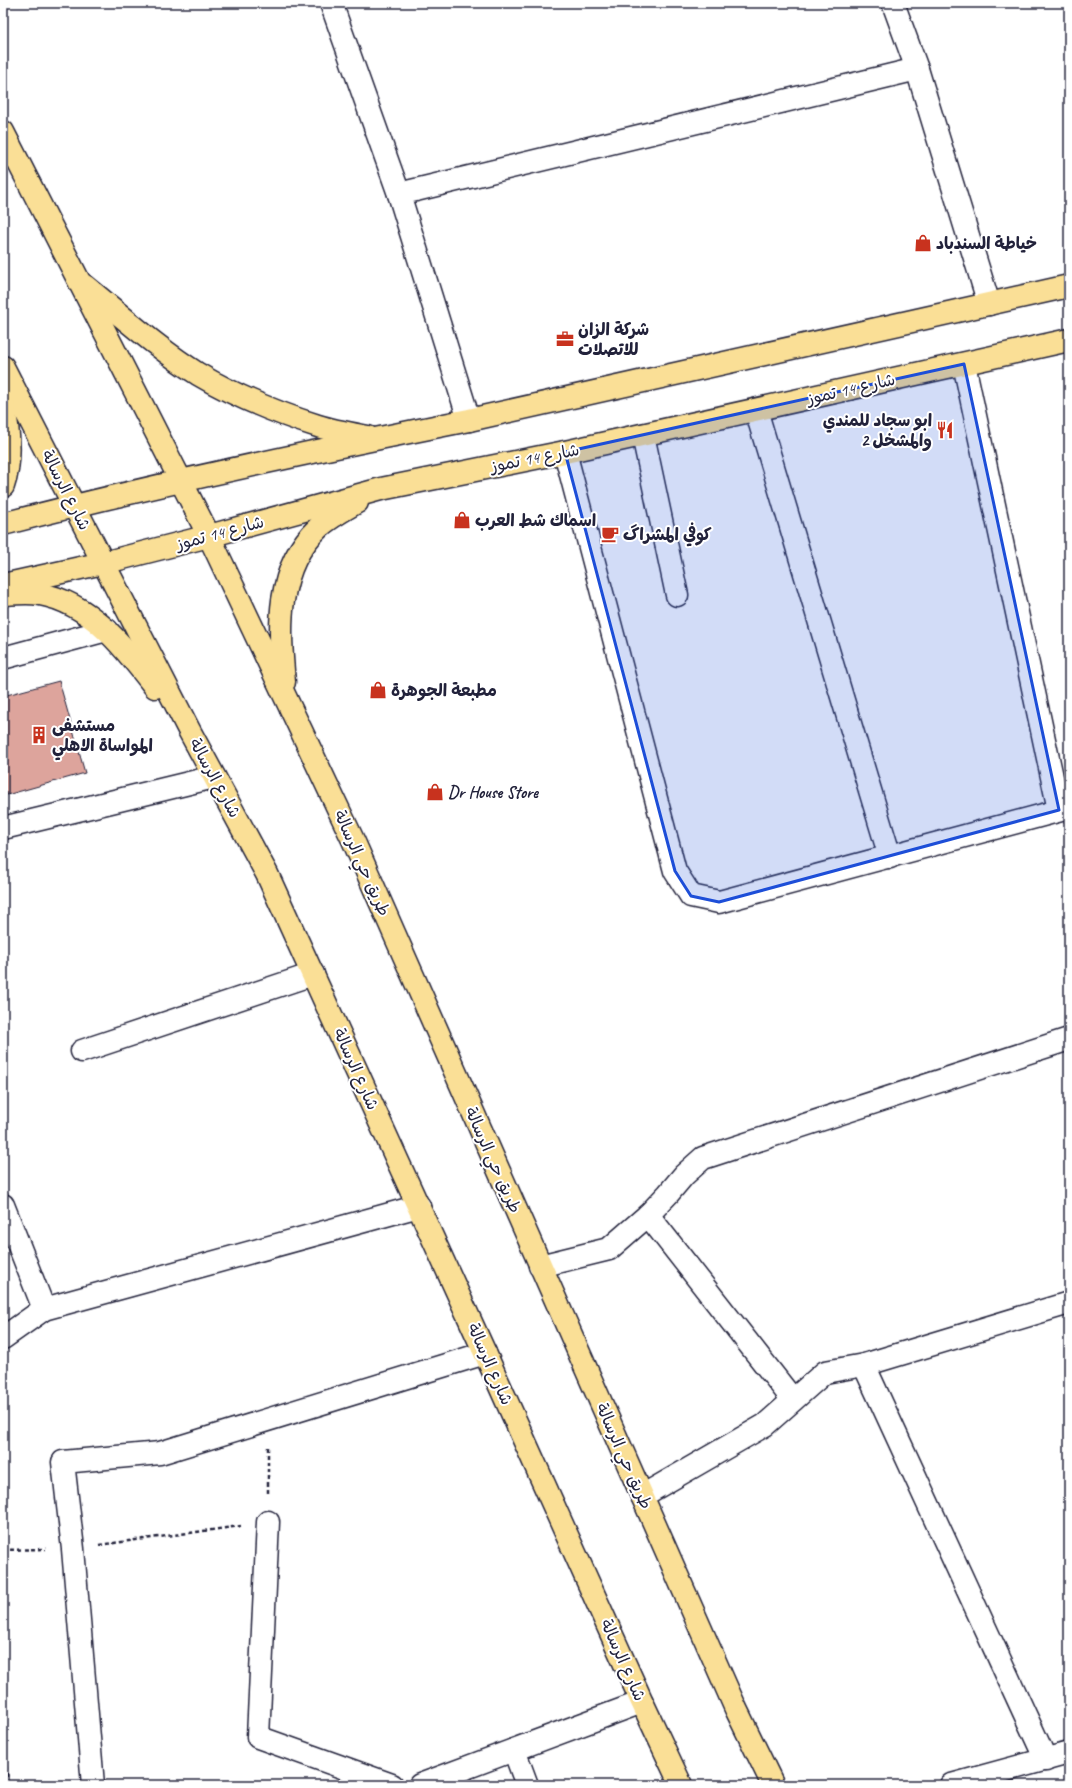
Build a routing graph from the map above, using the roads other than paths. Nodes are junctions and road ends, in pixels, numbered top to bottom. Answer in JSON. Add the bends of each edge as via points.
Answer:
{"nodes":[{"id":1,"x":331,"y":3,"type":"edge"},
{"id":2,"x":893,"y":3,"type":"edge"},
{"id":3,"x":917,"y":69,"type":"junction"},
{"id":4,"x":3,"y":132,"type":"edge"},
{"id":5,"x":398,"y":194,"type":"junction"},
{"id":6,"x":78,"y":280,"type":"junction"},
{"id":7,"x":1069,"y":286,"type":"edge"},
{"id":8,"x":989,"y":304,"type":"junction"},
{"id":9,"x":1069,"y":340,"type":"edge"},
{"id":10,"x":964,"y":364,"type":"junction"},
{"id":11,"x":3,"y":367,"type":"edge"},
{"id":12,"x":3,"y":403,"type":"edge"},
{"id":13,"x":756,"y":410,"type":"junction"},
{"id":14,"x":469,"y":420,"type":"junction"},
{"id":15,"x":643,"y":435,"type":"junction"},
{"id":16,"x":375,"y":439,"type":"junction"},
{"id":17,"x":565,"y":452,"type":"junction"},
{"id":18,"x":181,"y":481,"type":"junction"},
{"id":19,"x":3,"y":486,"type":"edge"},
{"id":20,"x":381,"y":489,"type":"junction"},
{"id":21,"x":74,"y":506,"type":"junction"},
{"id":22,"x":3,"y":524,"type":"edge"},
{"id":23,"x":209,"y":536,"type":"junction"},
{"id":24,"x":103,"y":563,"type":"junction"},
{"id":25,"x":3,"y":585,"type":"edge"},
{"id":26,"x":3,"y":595,"type":"edge"},
{"id":27,"x":677,"y":595,"type":"dead end"},
{"id":28,"x":107,"y":630,"type":"junction"},
{"id":29,"x":3,"y":658,"type":"edge"},
{"id":30,"x":285,"y":697,"type":"junction"},
{"id":31,"x":190,"y":732,"type":"junction"},
{"id":32,"x":214,"y":777,"type":"junction"},
{"id":33,"x":1064,"y":809,"type":"edge"},
{"id":34,"x":3,"y":828,"type":"edge"},
{"id":35,"x":890,"y":857,"type":"junction"},
{"id":36,"x":313,"y":974,"type":"junction"},
{"id":37,"x":1069,"y":1039,"type":"edge"},
{"id":38,"x":82,"y":1051,"type":"dead end"},
{"id":39,"x":3,"y":1205,"type":"edge"},
{"id":40,"x":418,"y":1206,"type":"junction"},
{"id":41,"x":648,"y":1215,"type":"junction"},
{"id":42,"x":540,"y":1266,"type":"junction"},
{"id":43,"x":1069,"y":1303,"type":"edge"},
{"id":44,"x":44,"y":1309,"type":"junction"},
{"id":45,"x":3,"y":1338,"type":"edge"},
{"id":46,"x":485,"y":1353,"type":"junction"},
{"id":47,"x":864,"y":1365,"type":"junction"},
{"id":48,"x":793,"y":1400,"type":"junction"},
{"id":49,"x":642,"y":1496,"type":"junction"},
{"id":50,"x":268,"y":1522,"type":"road end"},
{"id":51,"x":642,"y":1702,"type":"junction"},
{"id":52,"x":514,"y":1750,"type":"junction"},
{"id":53,"x":1069,"y":1753,"type":"edge"},
{"id":54,"x":1046,"y":1760,"type":"junction"},
{"id":55,"x":93,"y":1785,"type":"edge"},
{"id":56,"x":392,"y":1785,"type":"edge"},
{"id":57,"x":420,"y":1785,"type":"edge"},
{"id":58,"x":527,"y":1785,"type":"edge"},
{"id":59,"x":681,"y":1785,"type":"edge"},
{"id":60,"x":773,"y":1785,"type":"edge"},
{"id":61,"x":951,"y":1785,"type":"edge"}],
"edges":[{"from":1,"to":5,"type":"street"},
{"from":2,"to":3,"type":"street"},
{"from":3,"to":5,"type":"street"},
{"from":3,"to":8,"type":"street"},
{"from":4,"to":6,"type":"main road"},
{"from":5,"to":14,"type":"street"},
{"from":6,"to":16,"type":"main road","via":[[198,374],[280,413],[319,427]]},
{"from":6,"to":18,"type":"main road"},
{"from":7,"to":8,"type":"main road"},
{"from":8,"to":14,"type":"main road"},
{"from":9,"to":10,"type":"main road","name":"شارع 14 تموز"},
{"from":10,"to":13,"type":"main road","name":"شارع 14 تموز"},
{"from":10,"to":33,"type":"street"},
{"from":11,"to":21,"type":"main road","name":"شارع الرسالة"},
{"from":12,"to":19,"type":"main road","via":[[9,431],[7,475]]},
{"from":13,"to":15,"type":"main road","name":"شارع 14 تموز"},
{"from":13,"to":35,"type":"street"},
{"from":14,"to":16,"type":"main road"},
{"from":15,"to":17,"type":"main road","name":"شارع 14 تموز"},
{"from":15,"to":27,"type":"street"},
{"from":16,"to":18,"type":"main road"},
{"from":17,"to":20,"type":"main road","name":"شارع 14 تموز"},
{"from":17,"to":35,"type":"street","via":[[675,871],[691,896],[719,902]]},
{"from":18,"to":21,"type":"main road"},
{"from":18,"to":23,"type":"main road"},
{"from":20,"to":23,"type":"main road","name":"شارع 14 تموز"},
{"from":20,"to":30,"type":"main road","via":[[319,527],[302,547],[291,568],[284,588],[281,611]]},
{"from":21,"to":22,"type":"main road"},
{"from":21,"to":24,"type":"main road","name":"شارع الرسالة"},
{"from":23,"to":24,"type":"main road","name":"شارع 14 تموز"},
{"from":23,"to":30,"type":"main road","name":"طريق حي الرسالة"},
{"from":24,"to":25,"type":"main road","name":"شارع 14 تموز"},
{"from":24,"to":31,"type":"main road","name":"شارع الرسالة"},
{"from":26,"to":28,"type":"main road","via":[[40,593],[75,606]]},
{"from":28,"to":29,"type":"street"},
{"from":28,"to":31,"type":"main road","via":[[135,660]]},
{"from":30,"to":42,"type":"main road","name":"طريق حي الرسالة","via":[[353,840]]},
{"from":31,"to":32,"type":"main road","name":"شارع الرسالة"},
{"from":32,"to":34,"type":"street"},
{"from":32,"to":36,"type":"main road","name":"شارع الرسالة","via":[[267,874]]},
{"from":33,"to":35,"type":"street"},
{"from":36,"to":38,"type":"street"},
{"from":36,"to":40,"type":"main road","name":"شارع الرسالة"},
{"from":37,"to":41,"type":"street","via":[[703,1158]]},
{"from":39,"to":44,"type":"street"},
{"from":40,"to":44,"type":"street"},
{"from":40,"to":46,"type":"main road","name":"شارع الرسالة"},
{"from":41,"to":42,"type":"street","via":[[609,1249]]},
{"from":41,"to":48,"type":"street"},
{"from":42,"to":49,"type":"main road","name":"طريق حي الرسالة"},
{"from":43,"to":47,"type":"street"},
{"from":44,"to":45,"type":"street"},
{"from":46,"to":51,"type":"main road","name":"شارع الرسالة"},
{"from":46,"to":55,"type":"street","via":[[160,1453],[63,1462]]},
{"from":47,"to":48,"type":"street","via":[[825,1372]]},
{"from":47,"to":54,"type":"street"},
{"from":48,"to":49,"type":"street","via":[[765,1425]]},
{"from":49,"to":60,"type":"main road","name":"طريق حي الرسالة","via":[[736,1709]]},
{"from":50,"to":56,"type":"street","via":[[258,1737]]},
{"from":51,"to":52,"type":"street"},
{"from":51,"to":59,"type":"main road","name":"شارع الرسالة"},
{"from":52,"to":57,"type":"street"},
{"from":52,"to":58,"type":"street"},
{"from":53,"to":54,"type":"street"},
{"from":54,"to":61,"type":"street"}]}
